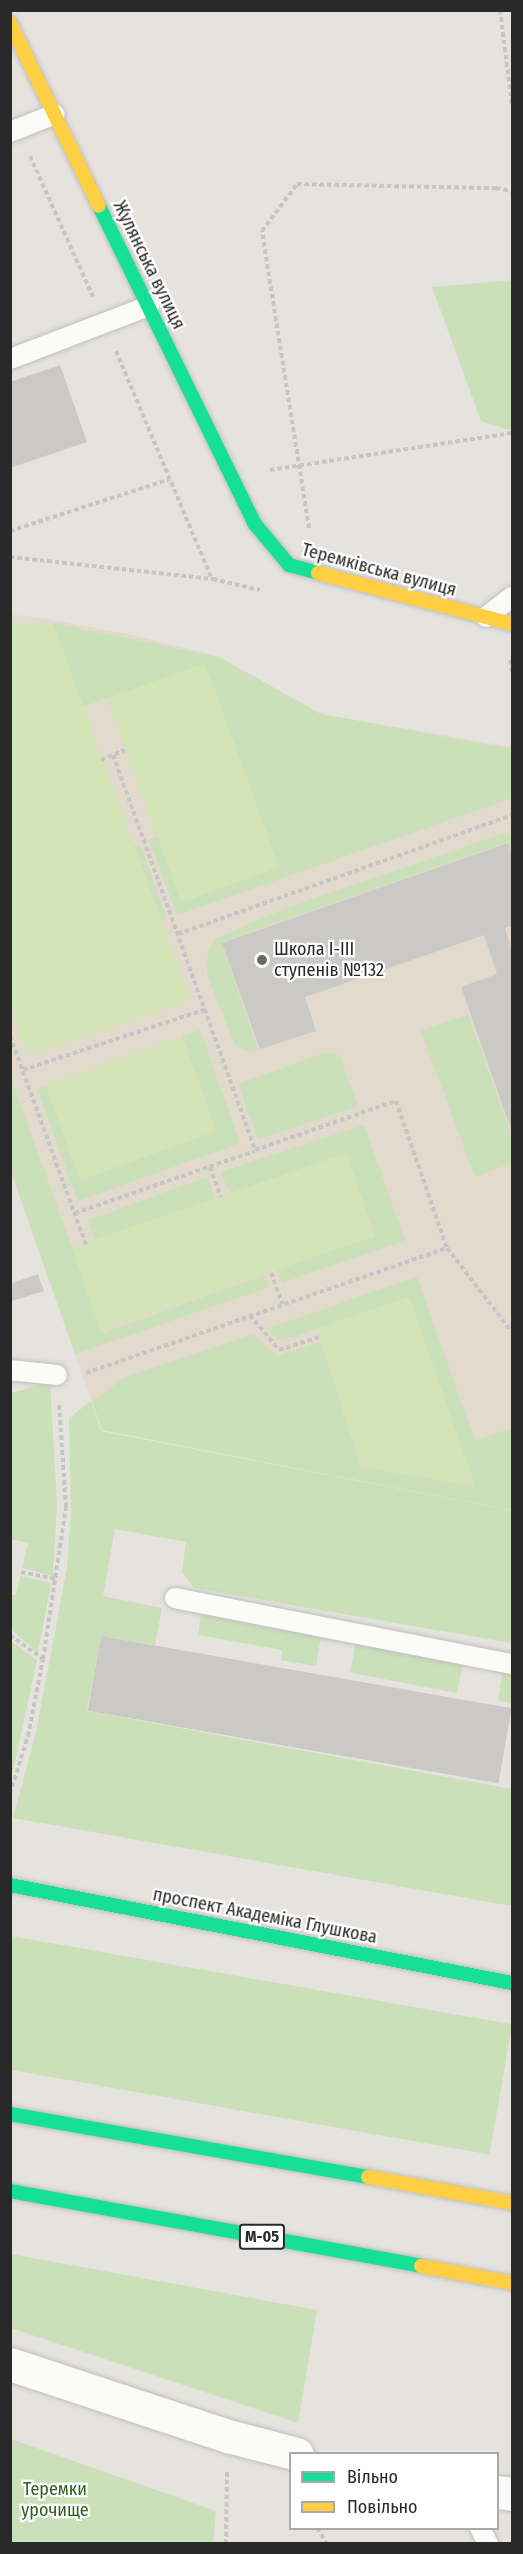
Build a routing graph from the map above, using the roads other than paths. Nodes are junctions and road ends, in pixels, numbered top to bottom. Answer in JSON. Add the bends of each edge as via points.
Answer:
{"nodes":[{"id":1,"x":10,"y":23,"type":"edge"},
{"id":2,"x":55,"y":114,"type":"junction"},
{"id":3,"x":10,"y":132,"type":"edge"},
{"id":4,"x":149,"y":306,"type":"junction"},
{"id":5,"x":10,"y":359,"type":"edge"},
{"id":6,"x":254,"y":523,"type":"joint"},
{"id":7,"x":513,"y":597,"type":"edge"},
{"id":8,"x":486,"y":617,"type":"junction"},
{"id":9,"x":513,"y":624,"type":"edge"},
{"id":10,"x":10,"y":1370,"type":"edge"},
{"id":11,"x":57,"y":1375,"type":"road end"},
{"id":12,"x":175,"y":1598,"type":"dead end"},
{"id":13,"x":513,"y":1664,"type":"edge"},
{"id":14,"x":10,"y":1885,"type":"edge"},
{"id":15,"x":513,"y":1983,"type":"edge"},
{"id":16,"x":10,"y":2114,"type":"edge"},
{"id":17,"x":10,"y":2191,"type":"edge"},
{"id":18,"x":513,"y":2203,"type":"edge"},
{"id":19,"x":513,"y":2283,"type":"edge"},
{"id":20,"x":10,"y":2364,"type":"edge"},
{"id":21,"x":289,"y":2452,"type":"edge"},
{"id":22,"x":481,"y":2530,"type":"edge"},
{"id":23,"x":488,"y":2544,"type":"edge"}],
"edges":[{"from":1,"to":2,"type":"main road","name":"Жулянська вулиця"},
{"from":2,"to":3,"type":"lane"},
{"from":2,"to":4,"type":"main road","name":"Жулянська вулиця"},
{"from":4,"to":5,"type":"lane"},
{"from":4,"to":6,"type":"main road","name":"Жулянська вулиця"},
{"from":6,"to":8,"type":"main road","name":"Теремківська вулиця","via":[[290,565]]},
{"from":7,"to":8,"type":"lane"},
{"from":8,"to":9,"type":"main road","name":"Теремківська вулиця"},
{"from":10,"to":11,"type":"lane"},
{"from":12,"to":13,"type":"lane"},
{"from":14,"to":15,"type":"main road","name":"проспект Академіка Глушкова"},
{"from":16,"to":18,"type":"main road"},
{"from":17,"to":19,"type":"main road","number":"М-05"},
{"from":20,"to":21,"type":"street","via":[[228,2436]]},
{"from":22,"to":23,"type":"lane"}]}
